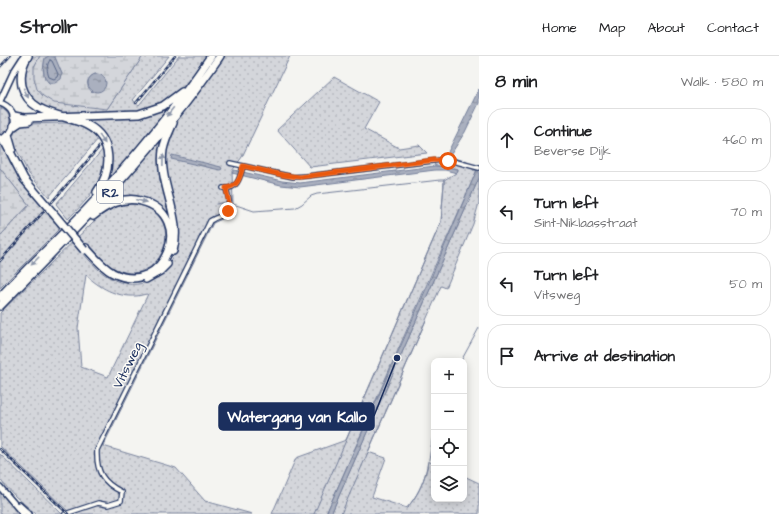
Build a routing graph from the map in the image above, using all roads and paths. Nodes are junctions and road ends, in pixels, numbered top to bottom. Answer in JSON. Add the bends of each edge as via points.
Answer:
{"nodes":[{"id":1,"x":24,"y":56,"type":"edge"},
{"id":2,"x":28,"y":56,"type":"edge"},
{"id":3,"x":211,"y":56,"type":"edge"},
{"id":4,"x":220,"y":56,"type":"edge"},
{"id":5,"x":194,"y":81,"type":"junction"},
{"id":6,"x":10,"y":82,"type":"junction"},
{"id":7,"x":0,"y":102,"type":"edge"},
{"id":8,"x":6,"y":106,"type":"junction"},
{"id":9,"x":183,"y":107,"type":"junction"},
{"id":10,"x":14,"y":116,"type":"junction"},
{"id":11,"x":58,"y":116,"type":"junction"},
{"id":12,"x":69,"y":120,"type":"junction"},
{"id":13,"x":14,"y":126,"type":"junction"},
{"id":14,"x":8,"y":135,"type":"junction"},
{"id":15,"x":0,"y":139,"type":"edge"},
{"id":16,"x":230,"y":163,"type":"dead end"},
{"id":17,"x":243,"y":166,"type":"junction"},
{"id":18,"x":477,"y":168,"type":"edge"},
{"id":19,"x":54,"y":212,"type":"junction"},
{"id":20,"x":63,"y":234,"type":"junction"},
{"id":21,"x":85,"y":249,"type":"junction"},
{"id":22,"x":32,"y":274,"type":"junction"},
{"id":23,"x":0,"y":297,"type":"edge"},
{"id":24,"x":0,"y":306,"type":"edge"},
{"id":25,"x":0,"y":487,"type":"edge"},
{"id":26,"x":8,"y":496,"type":"junction"},
{"id":27,"x":23,"y":514,"type":"edge"},
{"id":28,"x":29,"y":514,"type":"edge"},
{"id":29,"x":65,"y":514,"type":"edge"}],
"edges":[{"from":1,"to":6,"type":"main road"},
{"from":2,"to":11,"type":"highway","one_way":true,"via":[[22,72],[22,84],[26,95],[40,109]]},
{"from":3,"to":5,"type":"highway","number":"R2"},
{"from":4,"to":9,"type":"highway","number":"R2"},
{"from":5,"to":11,"type":"highway","via":[[163,106],[144,112]]},
{"from":5,"to":20,"type":"highway","number":"R2","one_way":true,"via":[[140,150]]},
{"from":6,"to":7,"type":"main road"},
{"from":6,"to":8,"type":"main road"},
{"from":7,"to":8,"type":"main road"},
{"from":8,"to":10,"type":"main road"},
{"from":21,"to":9,"type":"highway","one_way":true,"via":[[107,274],[128,281],[151,277],[167,264],[176,234],[164,179],[163,149],[174,120]]},
{"from":9,"to":22,"type":"highway","number":"R2","via":[[116,186]]},
{"from":10,"to":11,"type":"highway"},
{"from":10,"to":13,"type":"main road"},
{"from":11,"to":12,"type":"highway"},
{"from":12,"to":13,"type":"highway","via":[[22,122]]},
{"from":12,"to":20,"type":"highway","one_way":true,"via":[[87,125],[98,133],[106,145],[108,163],[105,178],[98,191]]},
{"from":13,"to":14,"type":"main road"},
{"from":14,"to":15,"type":"main road"},
{"from":14,"to":19,"type":"highway","via":[[10,145],[27,177]]},
{"from":15,"to":19,"type":"highway","via":[[6,144],[24,179]]},
{"from":16,"to":17,"type":"street"},
{"from":17,"to":18,"type":"street","via":[[300,177],[434,160],[453,161]]},
{"from":17,"to":29,"type":"street","name":"Vitsweg","via":[[238,183],[225,188],[229,199],[228,211],[210,220],[97,450],[101,475],[110,485],[122,492],[121,502],[108,505],[98,503]]},
{"from":19,"to":21,"type":"highway","bridge":true},
{"from":20,"to":23,"type":"highway","number":"R2","one_way":true},
{"from":22,"to":21,"type":"highway","one_way":true,"via":[[97,212],[119,201],[147,203],[163,216],[169,226],[170,245],[165,259],[157,268],[143,275],[128,277],[112,272]]},
{"from":22,"to":24,"type":"highway","number":"R2"},
{"from":25,"to":26,"type":"main road"},
{"from":26,"to":27,"type":"main road"},
{"from":26,"to":28,"type":"main road"}]}
